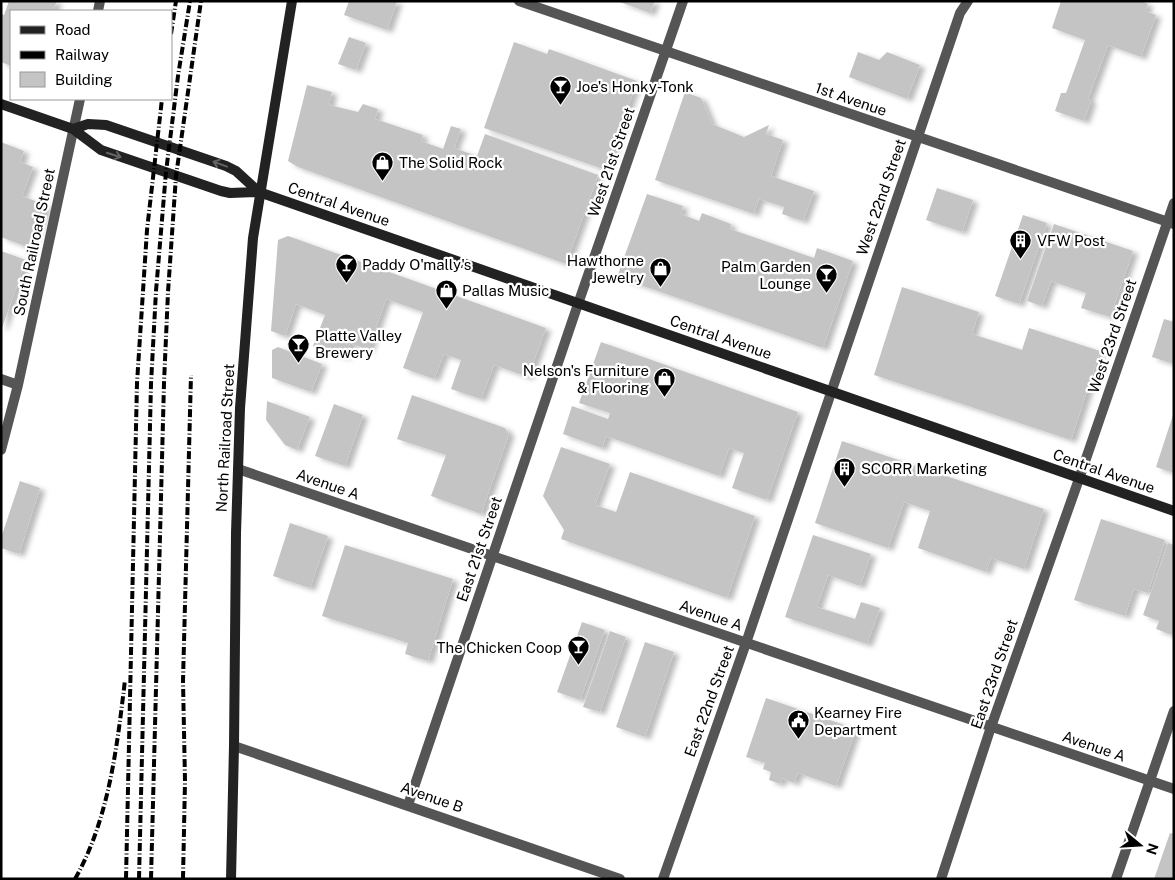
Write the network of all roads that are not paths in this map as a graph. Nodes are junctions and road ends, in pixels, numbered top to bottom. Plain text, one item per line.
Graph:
1 (292, 1) edge
2 (519, 1) edge
3 (683, 1) edge
4 (961, 1) edge
5 (968, 1) edge
6 (960, 13) junction
7 (666, 51) junction
8 (80, 100) edge
9 (1, 104) edge
10 (73, 129) junction
11 (917, 137) junction
12 (260, 192) junction
13 (1174, 203) edge
14 (1170, 223) edge
15 (578, 304) junction
16 (1, 379) edge
17 (18, 385) junction
18 (832, 391) junction
19 (1, 450) edge
20 (238, 469) junction
21 (1079, 479) junction
22 (1174, 512) edge
23 (492, 556) junction
24 (746, 643) junction
25 (1174, 711) edge
26 (991, 727) junction
27 (234, 746) junction
28 (1150, 781) junction
29 (1174, 789) edge
30 (408, 804) junction
31 (231, 879) edge
32 (620, 879) edge
33 (663, 879) edge
34 (941, 879) edge
35 (1116, 879) edge

1 - 12 street, North Railroad Street
2 - 7 street, 1st Avenue
3 - 7 street, West 21st Street
4 - 6 street, West 22nd Street
5 - 6 street, West 22nd Street
6 - 11 street, West 22nd Street
7 - 11 street, 1st Avenue
7 - 15 street, West 21st Street
8 - 10 street, South Railroad Street
9 - 10 street, Central Avenue
10 -> 12 street, Central Avenue
12 -> 10 street, Central Avenue
10 - 17 street, South Railroad Street
11 - 14 street, 1st Avenue
11 - 18 street, West 22nd Street
12 - 15 street, Central Avenue
12 - 20 street, North Railroad Street
13 - 14 street, West 23rd Street
14 - 21 street, West 23rd Street
15 - 18 street, Central Avenue
15 - 23 street, East 21st Street
16 - 17 street
17 - 19 street, South Railroad Street
18 - 21 street, Central Avenue
18 - 24 street, East 22nd Street
20 - 23 street, Avenue A
20 - 27 street, North Railroad Street
21 - 22 street, Central Avenue
21 - 26 street, East 23rd Street
23 - 24 street, Avenue A
23 - 30 street, East 21st Street
24 - 26 street, Avenue A
24 - 33 street, East 22nd Street
25 - 28 street
26 - 28 street, Avenue A
26 - 34 street, East 23rd Street
27 - 30 street, Avenue B
27 - 31 street, North Railroad Street
28 - 29 street, Avenue A
28 - 35 street
30 - 32 street, Avenue B

